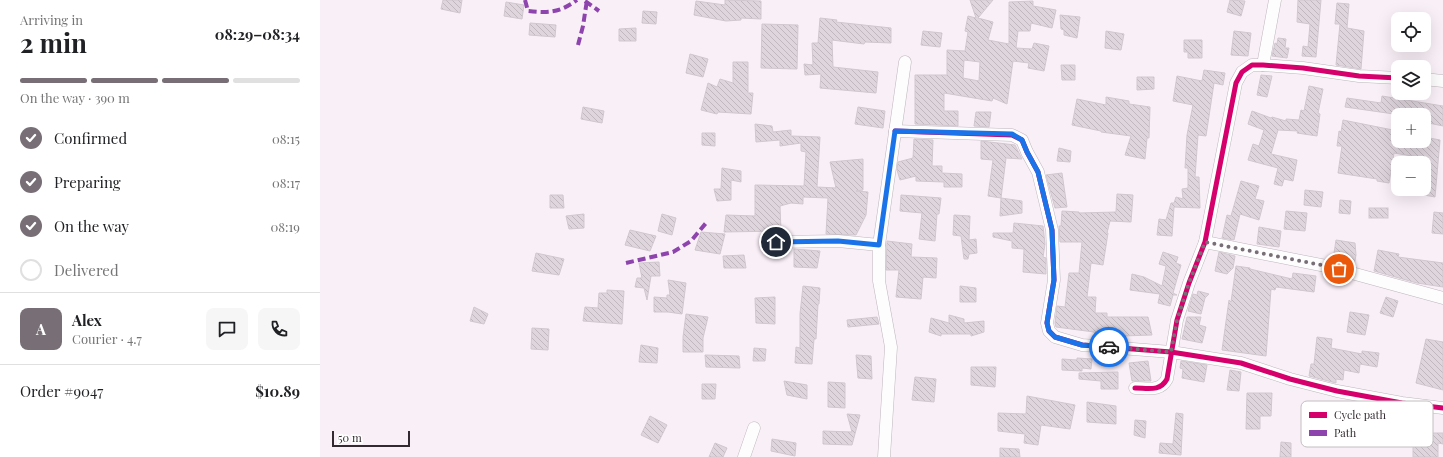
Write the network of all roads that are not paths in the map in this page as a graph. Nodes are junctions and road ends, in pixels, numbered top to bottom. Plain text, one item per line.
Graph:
1 (1275, 0) edge
2 (905, 62) dead end
3 (1263, 65) junction
4 (1391, 78) edge
5 (1431, 80) edge
6 (1443, 80) edge
7 (895, 131) junction
8 (776, 242) dead end
9 (1205, 242) junction
10 (879, 245) junction
11 (1443, 298) edge
12 (1171, 352) junction
13 (1135, 388) dead end
14 (1391, 401) edge
15 (1433, 407) edge
16 (1443, 408) edge
17 (754, 428) dead end
18 (744, 457) edge
19 (884, 457) edge

1 - 3 street
2 - 7 street
3 - 4 street
3 - 9 street
5 - 6 street
7 - 10 street
7 - 12 street
8 - 10 street
9 - 11 street
9 - 12 street
10 - 19 street
12 - 13 street
12 - 14 street
15 - 16 street
17 - 18 street

